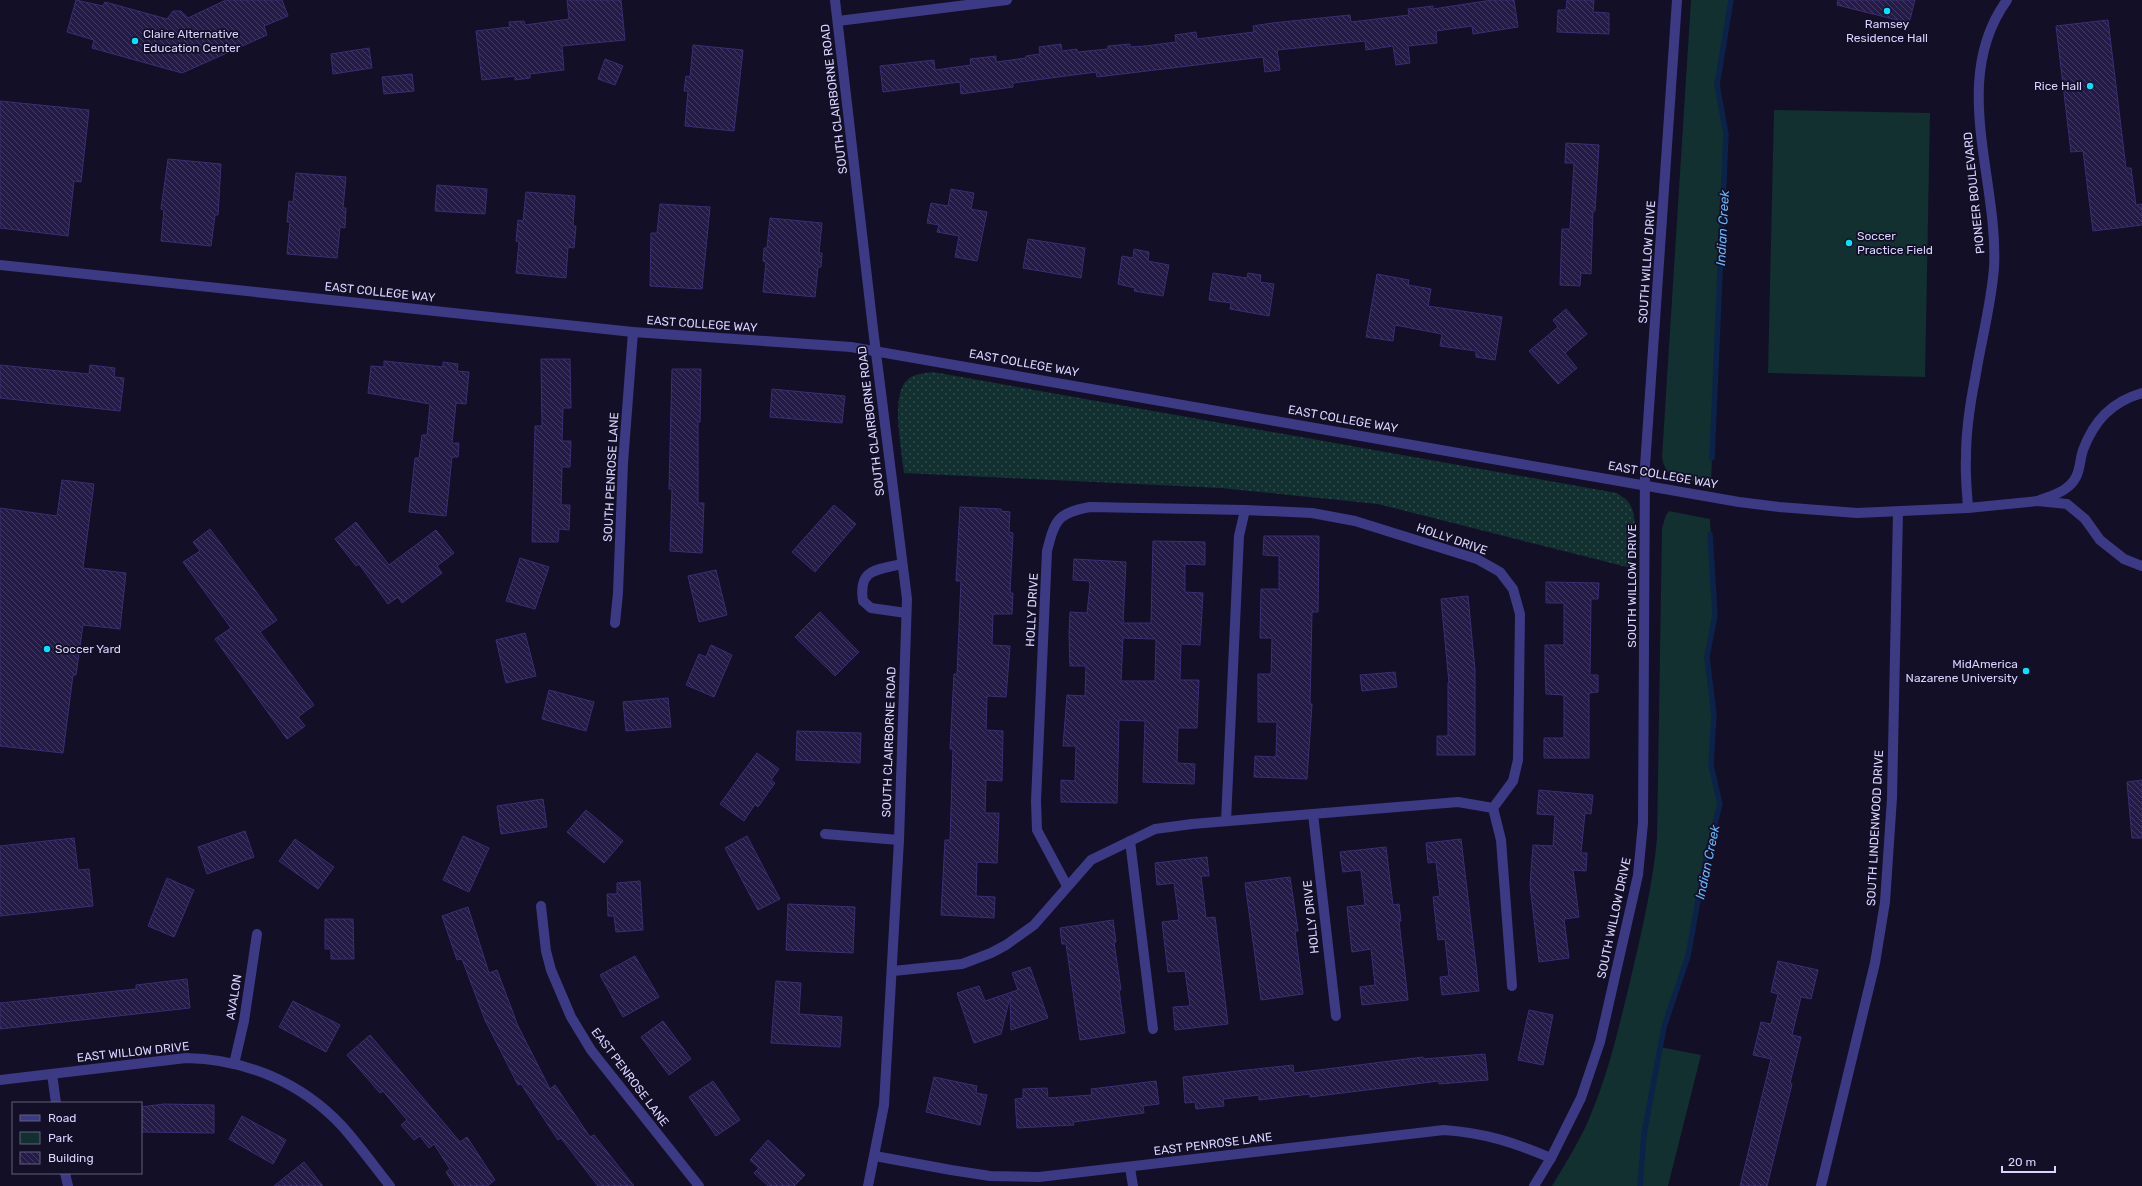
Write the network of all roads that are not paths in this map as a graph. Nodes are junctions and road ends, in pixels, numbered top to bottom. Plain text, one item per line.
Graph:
1 (835, 0) edge
2 (1007, 0) edge
3 (1677, 0) edge
4 (2007, 0) edge
5 (838, 21) junction
6 (0, 265) edge
7 (633, 332) junction
8 (877, 351) junction
9 (2142, 392) edge
10 (1645, 485) junction
11 (2038, 501) junction
12 (1968, 508) junction
13 (1245, 510) junction
14 (1898, 512) junction
15 (902, 564) junction
16 (2142, 566) edge
17 (906, 613) junction
18 (615, 623) dead end
19 (1493, 808) junction
20 (1313, 814) junction
21 (1226, 821) junction
22 (825, 834) dead end
23 (899, 840) junction
24 (1130, 841) junction
25 (1067, 886) junction
26 (541, 906) dead end
27 (257, 934) dead end
28 (893, 971) junction
29 (1512, 986) dead end
30 (1336, 1016) dead end
31 (1153, 1029) dead end
32 (234, 1064) junction
33 (52, 1074) junction
34 (0, 1080) edge
35 (56, 1102) edge
36 (875, 1156) junction
37 (1551, 1158) junction
38 (1130, 1168) junction
39 (65, 1174) edge
40 (68, 1186) edge
41 (390, 1186) edge
42 (699, 1186) edge
43 (868, 1186) edge
44 (1133, 1186) edge
45 (1534, 1186) edge
46 (1821, 1186) edge

1 - 5 street, SOUTH CLAIRBORNE ROAD
2 - 5 street
3 - 10 street, SOUTH WILLOW DRIVE
4 - 12 street, PIONEER BOULEVARD
5 - 8 street, SOUTH CLAIRBORNE ROAD
6 - 7 street, EAST COLLEGE WAY
7 - 8 street, EAST COLLEGE WAY
7 - 18 street, SOUTH PENROSE LANE
8 - 10 street, EAST COLLEGE WAY
8 - 15 street, SOUTH CLAIRBORNE ROAD
9 - 11 street, EAST COLLEGE WAY
10 - 14 street, EAST COLLEGE WAY
10 - 37 street, SOUTH WILLOW DRIVE
11 - 12 street, EAST COLLEGE WAY
11 - 16 street, EAST COLLEGE WAY
12 - 14 street, EAST COLLEGE WAY
13 - 19 street, HOLLY DRIVE
13 - 21 street
13 - 25 street, HOLLY DRIVE
14 - 46 street, SOUTH LINDENWOOD DRIVE
15 - 17 street, SOUTH CLAIRBORNE ROAD
15 - 17 street
17 - 23 street, SOUTH CLAIRBORNE ROAD
19 - 20 street
19 - 29 street
20 - 21 street
20 - 30 street, HOLLY DRIVE
21 - 24 street
22 - 23 street
23 - 28 street, SOUTH CLAIRBORNE ROAD
24 - 25 street
24 - 31 street
25 - 28 street
26 - 42 street, EAST PENROSE LANE
27 - 32 street, AVALON
28 - 36 street, SOUTH CLAIRBORNE ROAD
32 - 33 street, EAST WILLOW DRIVE
32 - 41 street, EAST WILLOW DRIVE
33 - 34 street, EAST WILLOW DRIVE
33 - 35 street
36 - 38 street, EAST PENROSE LANE
36 - 43 street, SOUTH CLAIRBORNE ROAD
37 - 38 street, EAST PENROSE LANE
37 - 45 street
38 - 44 street
39 - 40 street

